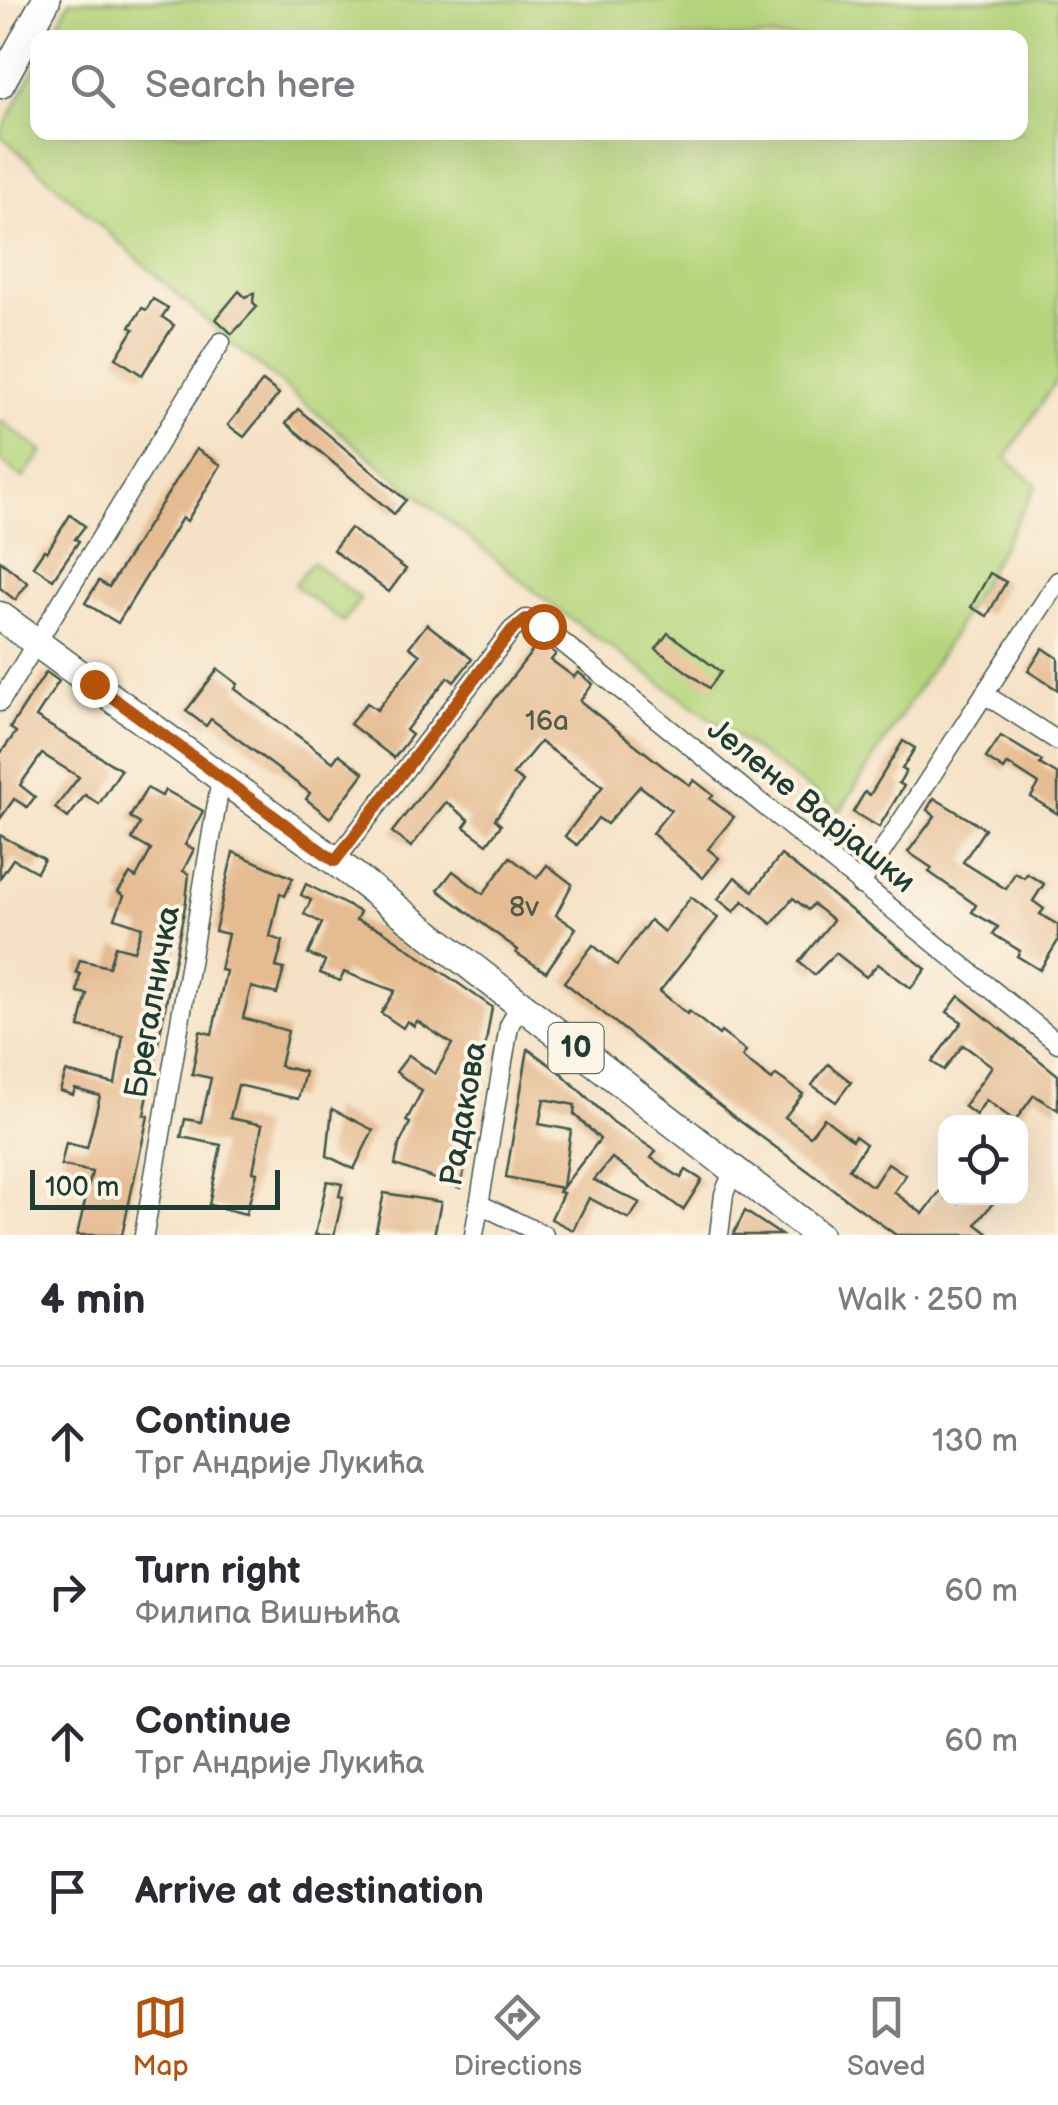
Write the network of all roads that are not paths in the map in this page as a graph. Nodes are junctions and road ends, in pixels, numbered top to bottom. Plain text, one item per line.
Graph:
1 (46, 0) edge
2 (0, 84) edge
3 (221, 342) dead end
4 (1058, 581) edge
5 (0, 616) edge
6 (36, 643) junction
7 (984, 694) junction
8 (0, 702) edge
9 (1058, 742) edge
10 (221, 779) junction
11 (335, 861) junction
12 (860, 885) junction
13 (520, 1004) junction
14 (1058, 1043) edge
15 (733, 1170) junction
16 (479, 1204) junction
17 (144, 1235) edge
18 (474, 1235) edge
19 (544, 1235) edge
20 (719, 1235) edge
21 (818, 1235) edge

1 - 2 main road
3 - 6 street
4 - 7 street
5 - 6 main road, 10
6 - 8 street
6 - 10 main road, 10
7 - 9 street
7 - 12 street
10 - 11 main road, 10
10 - 17 street, Брегалничка
11 - 12 street, Јелене Варјашки
11 - 13 main road, 10
12 - 14 street, Јелене Варјашки
13 - 15 main road, 10
13 - 16 street, Радакова
15 - 20 street
15 - 21 main road, 10
16 - 18 street, Радакова
16 - 19 street

